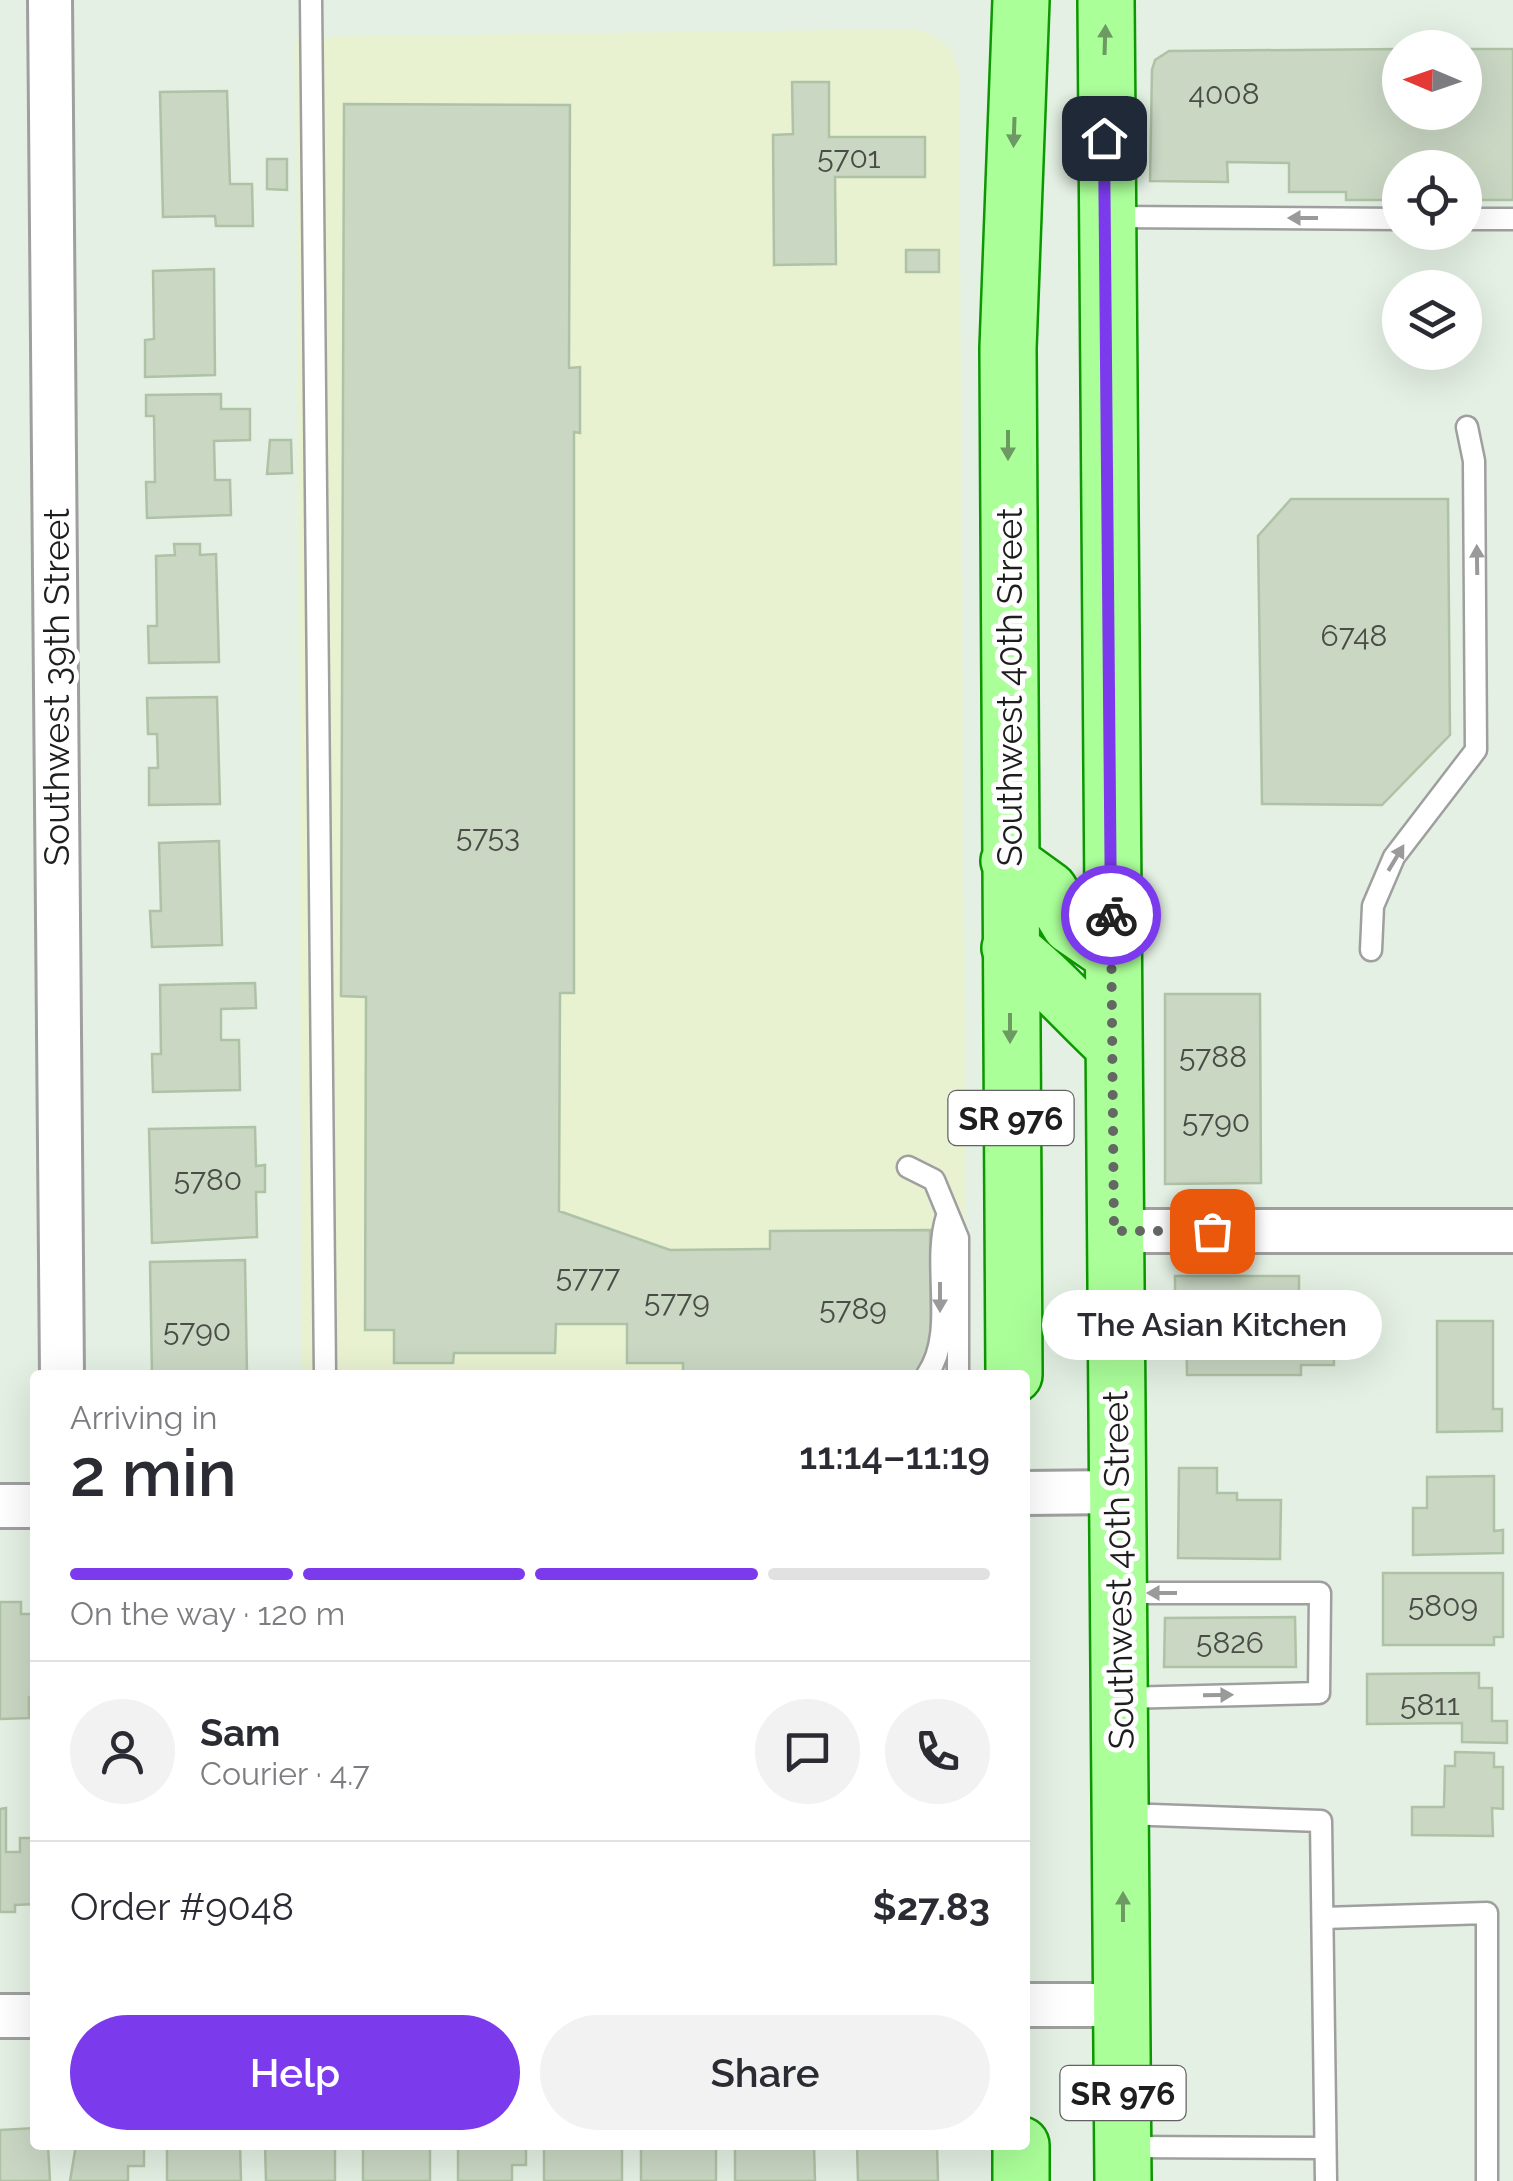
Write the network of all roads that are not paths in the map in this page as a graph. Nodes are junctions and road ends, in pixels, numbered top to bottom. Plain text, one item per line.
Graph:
1 (50, 0) edge
2 (312, 0) edge
3 (1020, 0) edge
4 (1106, 0) edge
5 (1106, 217) junction
6 (1382, 219) edge
7 (1482, 219) edge
8 (1513, 220) edge
9 (1467, 427) dead end
10 (1009, 861) junction
11 (1010, 948) junction
12 (1371, 950) dead end
13 (1112, 954) junction
14 (1113, 1045) junction
15 (908, 1167) dead end
16 (947, 1216) junction
17 (1513, 1230) edge
18 (1114, 1231) junction
19 (62, 1370) edge
20 (325, 1370) edge
21 (930, 1370) edge
22 (958, 1370) edge
23 (1014, 1370) edge
24 (1118, 1492) junction
25 (1030, 1493) edge
26 (0, 1506) edge
27 (30, 1506) edge
28 (1119, 1592) junction
29 (1120, 1698) junction
30 (1122, 1814) junction
31 (1324, 1918) junction
32 (1124, 2004) junction
33 (1030, 2005) edge
34 (0, 2016) edge
35 (30, 2016) edge
36 (1325, 2148) junction
37 (1021, 2150) edge
38 (1123, 2164) edge
39 (1021, 2181) edge
40 (1326, 2181) edge
41 (1487, 2181) edge

1 - 19 street, Southwest 39th Street
2 - 20 lane
3 -> 10 main road, Southwest 40th Street / SR 976
5 -> 4 main road, Southwest 40th Street / SR 976
6 -> 5 lane
5 - 13 main road, Southwest 40th Street / SR 976
7 - 8 lane
12 -> 9 lane
10 - 11 main road, Southwest 40th Street / SR 976
10 - 13 main road
11 - 14 main road
11 -> 23 main road, Southwest 40th Street / SR 976
13 - 14 main road, Southwest 40th Street / SR 976
14 - 18 main road, Southwest 40th Street / SR 976
15 - 16 lane
16 -> 21 lane
16 - 22 lane
17 - 18 street
18 - 24 main road, Southwest 40th Street / SR 976
24 - 25 street
24 - 28 main road, Southwest 40th Street / SR 976
26 - 27 street
28 - 29 main road, Southwest 40th Street / SR 976
29 -> 28 lane
29 - 30 main road, Southwest 40th Street / SR 976
30 - 31 lane
32 -> 30 main road, Southwest 40th Street / SR 976
31 - 36 lane
31 - 41 lane
32 - 33 street
32 - 38 main road, Southwest 40th Street / SR 976
34 - 35 street
36 - 38 lane
36 - 40 lane
37 - 39 main road, SR 976

